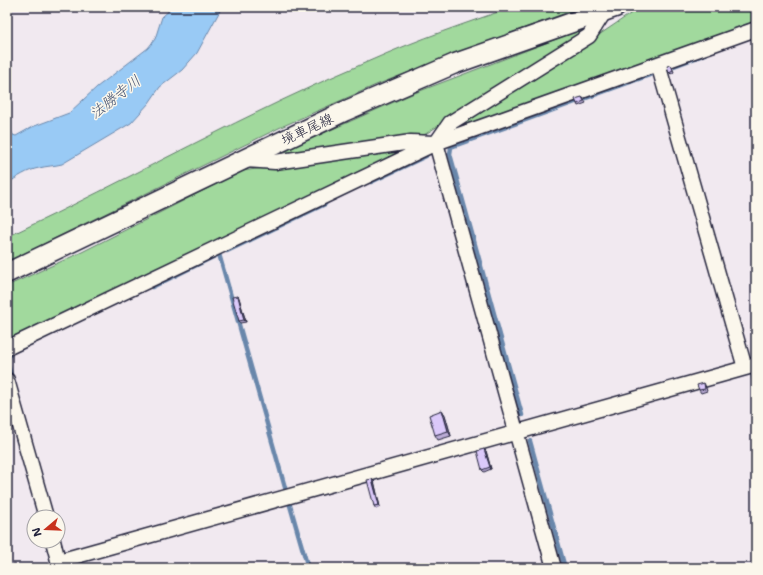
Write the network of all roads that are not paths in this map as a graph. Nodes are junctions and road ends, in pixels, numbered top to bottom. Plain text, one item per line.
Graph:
1 (611, 9) edge
2 (756, 29) edge
3 (658, 64) junction
4 (436, 143) junction
5 (242, 160) junction
6 (7, 273) edge
7 (7, 348) edge
8 (750, 366) edge
9 (7, 380) edge
10 (516, 432) junction
11 (44, 509) edge
12 (55, 549) edge
13 (60, 565) edge
14 (554, 568) edge

1 - 4 street
1 - 5 main road, 境車尾線
2 - 3 street
3 - 4 street
3 - 8 street
4 - 5 street
4 - 7 street
4 - 10 street
5 - 6 main road, 境車尾線
8 - 10 street
9 - 11 street
10 - 13 street
10 - 14 street
12 - 13 street

